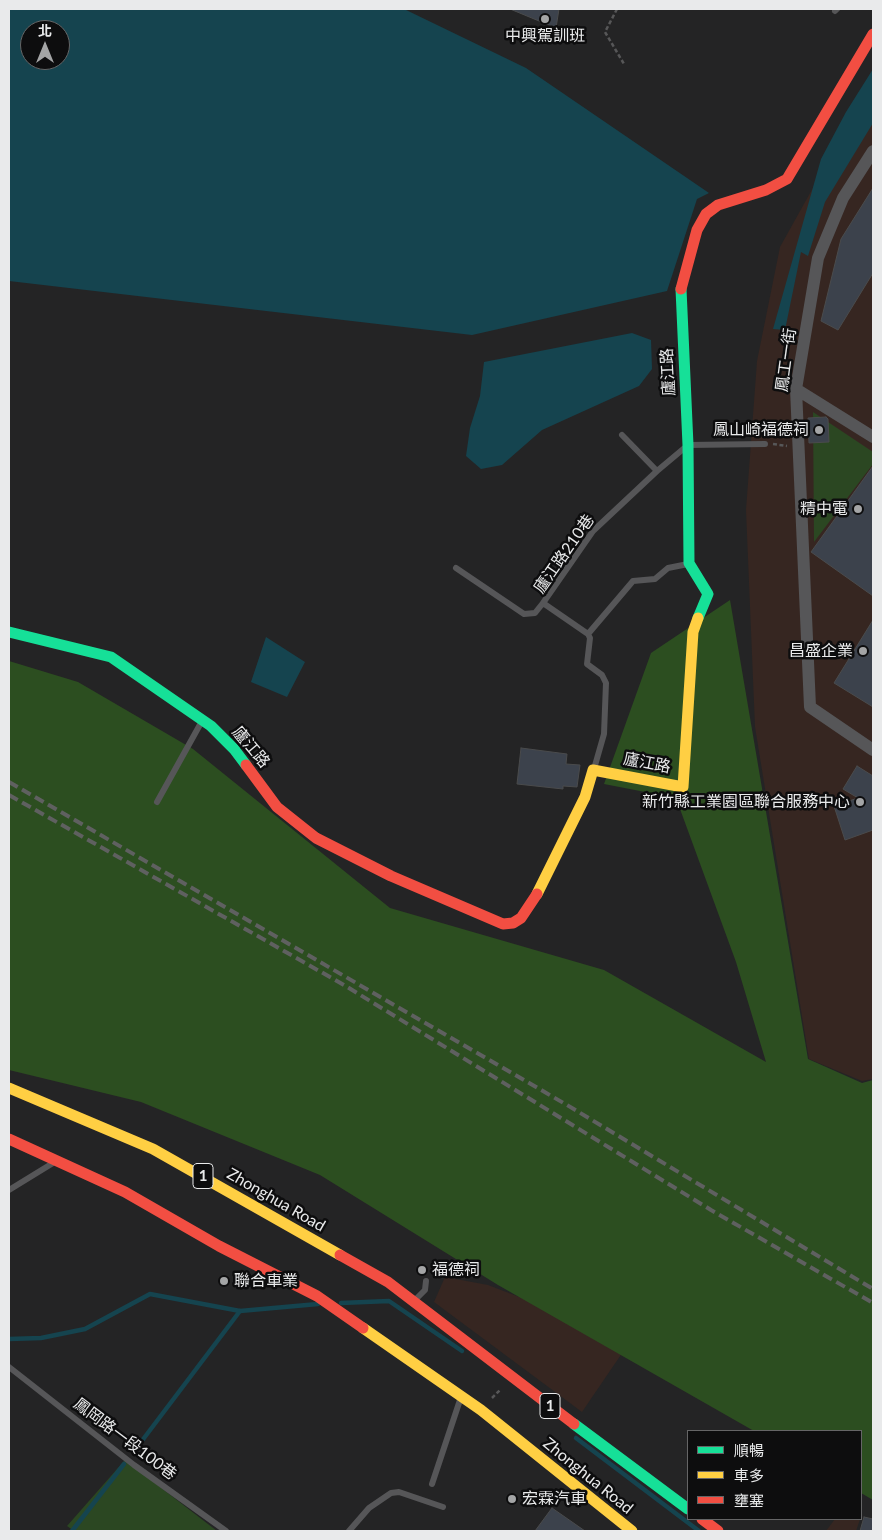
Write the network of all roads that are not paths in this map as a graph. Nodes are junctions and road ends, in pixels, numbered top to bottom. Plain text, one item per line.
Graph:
1 (873, 34) edge
2 (873, 151) edge
3 (796, 388) junction
4 (622, 435) dead end
5 (873, 438) edge
6 (765, 444) road end
7 (688, 445) junction
8 (657, 471) junction
9 (689, 563) junction
10 (456, 568) dead end
11 (543, 603) junction
12 (9, 632) edge
13 (588, 634) junction
14 (202, 720) junction
15 (873, 750) edge
16 (593, 770) junction
17 (157, 802) dead end
18 (9, 1088) edge
19 (9, 1139) edge
20 (56, 1161) junction
21 (9, 1190) edge
22 (426, 1281) dead end
23 (413, 1301) junction
24 (9, 1367) edge
25 (461, 1396) junction
26 (432, 1484) dead end
27 (443, 1507) dead end
28 (687, 1508) edge
29 (703, 1520) edge
30 (226, 1531) edge
31 (349, 1531) edge
32 (632, 1531) edge
33 (718, 1531) edge

1 - 7 street, 廬江路
2 - 3 street, 鳳工一街
3 - 5 street
3 - 15 street, 鳳工一街
4 - 8 lane
6 - 7 lane
7 - 8 lane, 廬江路210巷
7 - 9 street, 廬江路
8 - 11 lane, 廬江路210巷
9 - 13 lane
9 - 16 street, 廬江路
10 - 11 lane
11 - 13 lane, 廬江路210巷
12 - 14 street, 廬江路
13 - 16 lane
14 - 16 street, 廬江路
14 - 17 lane
18 - 23 street, Zhonghua Road / 1
19 - 20 street
20 - 21 lane
20 - 25 street, Zhonghua Road
22 - 23 lane
23 - 28 street, Zhonghua Road / 1
24 - 30 lane, 鳳岡路一段100巷
25 - 26 lane
25 - 32 street, Zhonghua Road
27 - 31 lane
29 - 33 street

